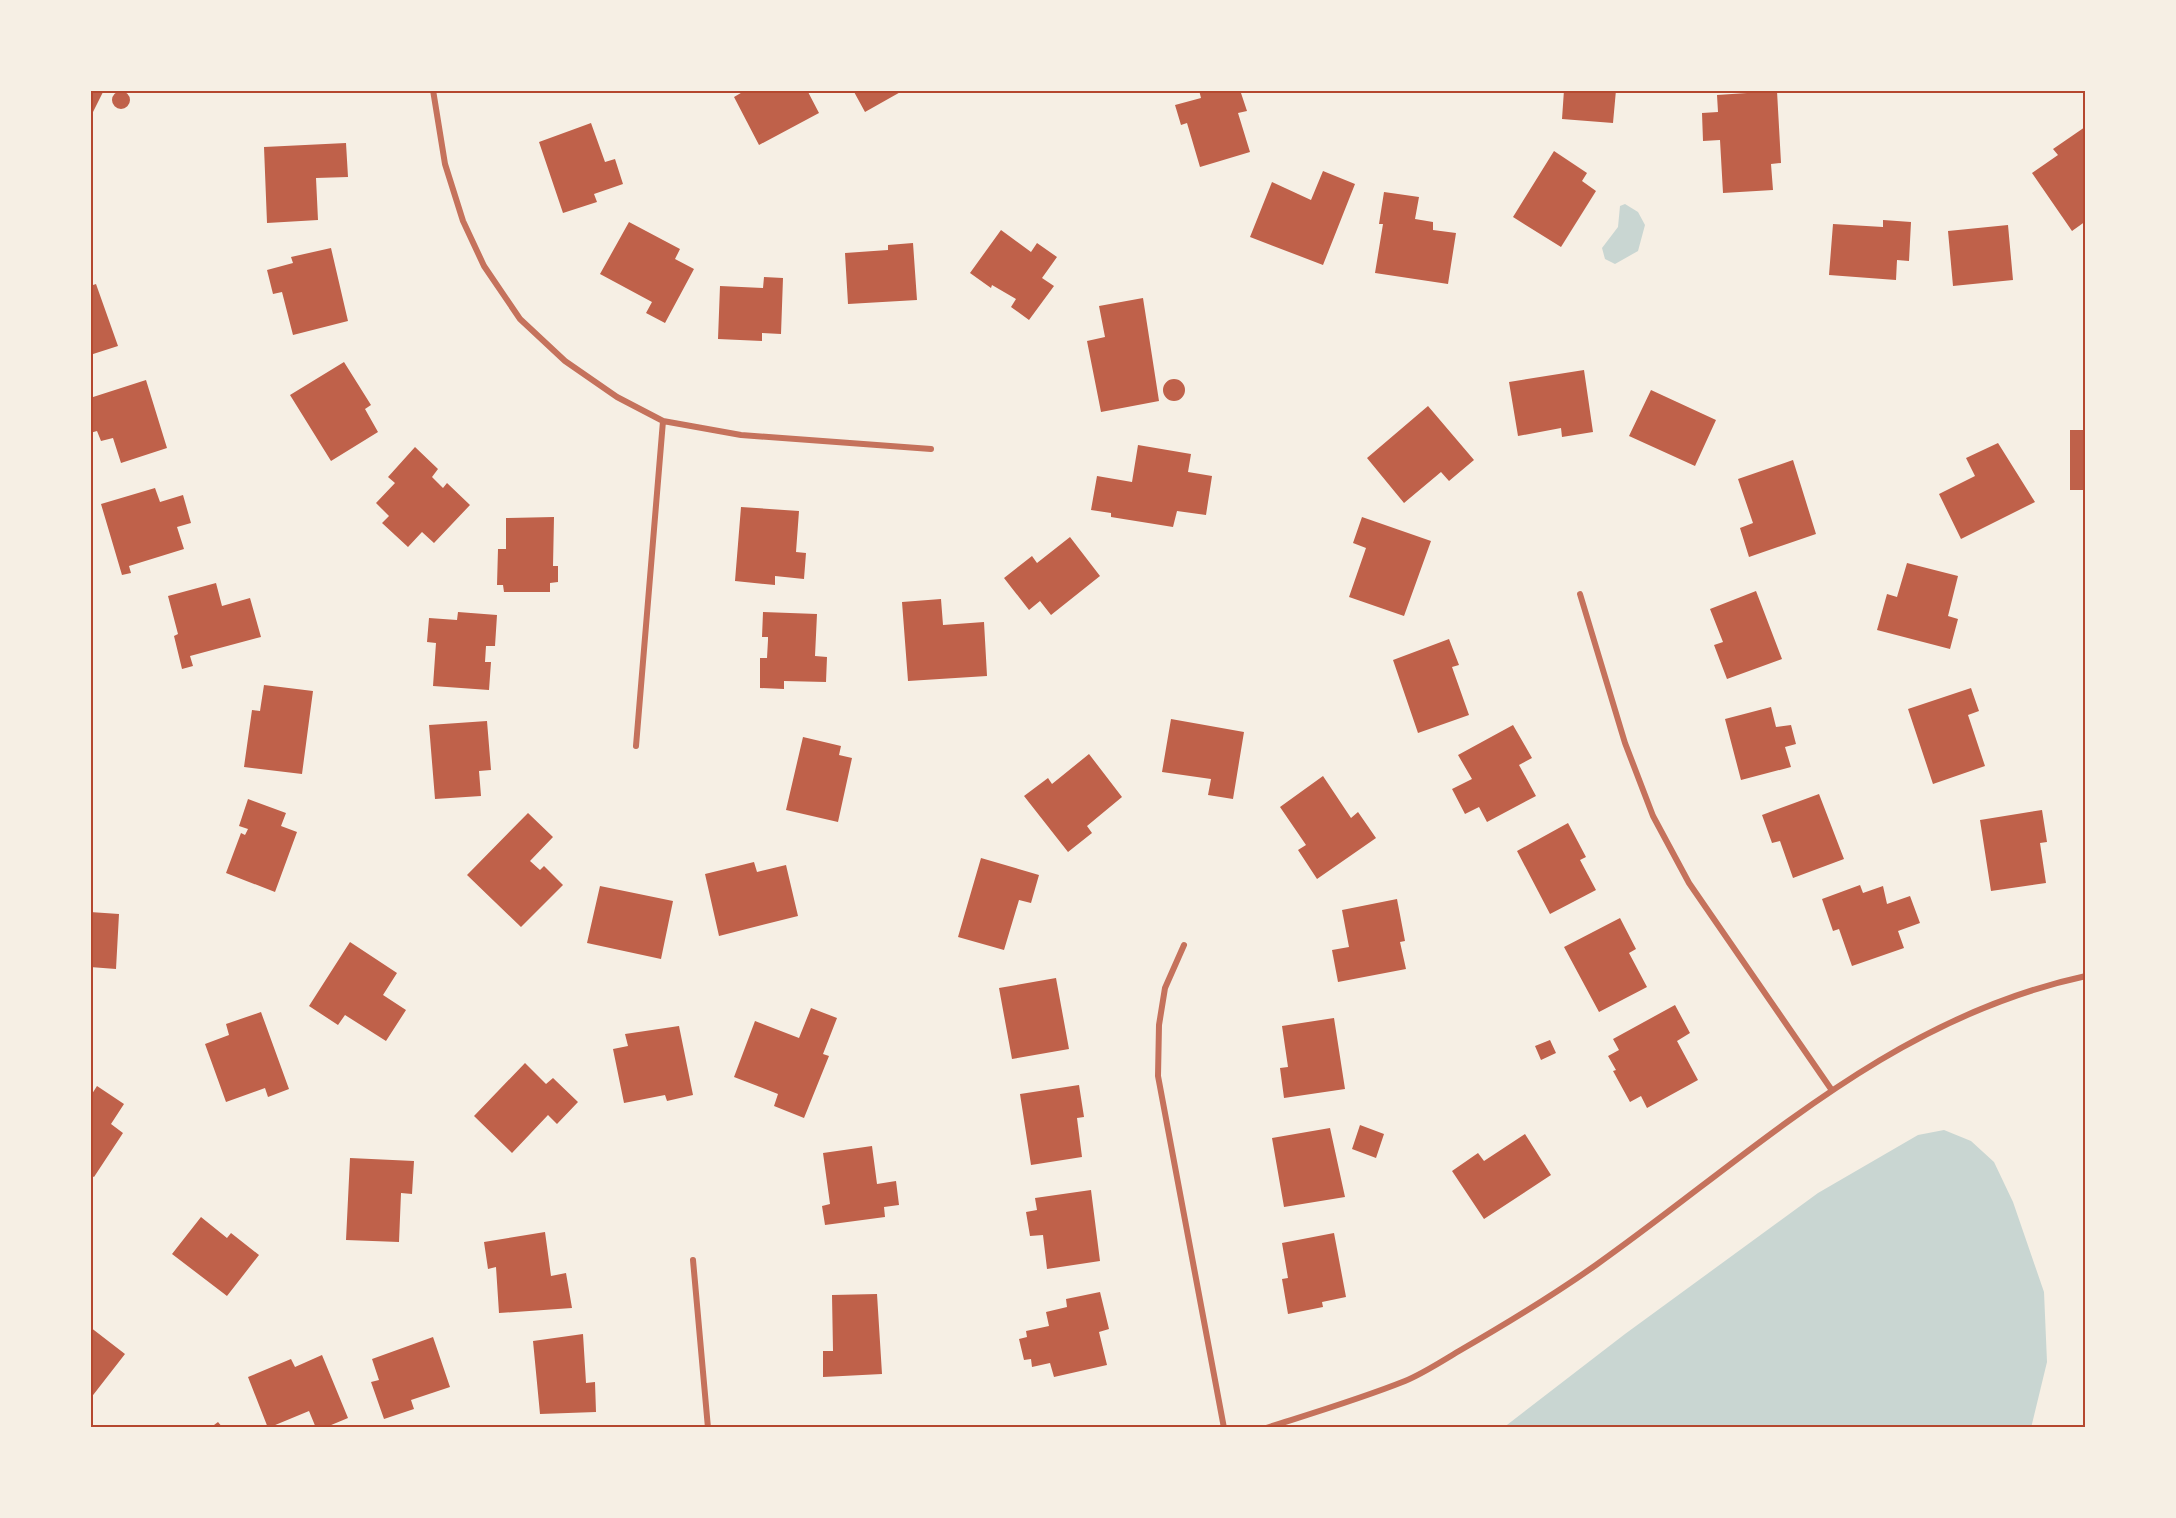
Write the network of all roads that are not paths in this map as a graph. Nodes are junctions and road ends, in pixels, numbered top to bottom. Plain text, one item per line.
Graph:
1 (433, 90) edge
2 (663, 421) junction
3 (932, 449) dead end
4 (1580, 594) dead end
5 (636, 746) dead end
6 (1184, 945) dead end
7 (2086, 976) edge
8 (1831, 1089) junction
9 (693, 1260) dead end
10 (708, 1428) edge
11 (1224, 1428) edge
12 (1266, 1428) edge

1 - 2 street
2 - 3 street
2 - 5 street
4 - 8 street
6 - 11 street
7 - 8 street
8 - 12 street
9 - 10 street

